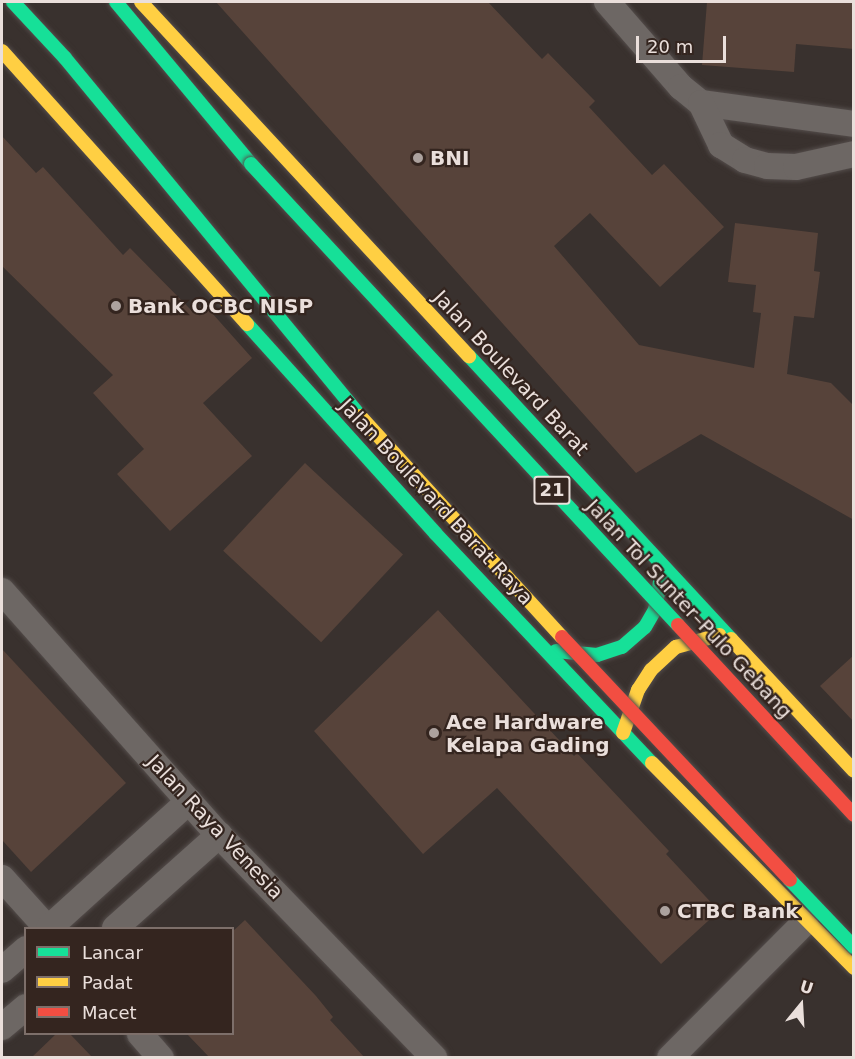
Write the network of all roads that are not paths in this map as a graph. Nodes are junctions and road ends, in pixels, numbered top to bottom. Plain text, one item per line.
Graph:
1 (13, 2) edge
2 (116, 2) edge
3 (141, 2) edge
4 (607, 2) edge
5 (2, 51) edge
6 (701, 103) junction
7 (854, 124) edge
8 (854, 154) edge
9 (663, 566) junction
10 (2, 591) edge
11 (726, 634) junction
12 (546, 650) junction
13 (622, 733) junction
14 (854, 771) edge
15 (189, 801) junction
16 (854, 815) edge
17 (219, 835) junction
18 (2, 878) edge
19 (805, 922) junction
20 (47, 927) edge
21 (49, 927) edge
22 (116, 927) edge
23 (854, 948) edge
24 (24, 951) edge
25 (854, 968) edge
26 (2, 970) edge
27 (24, 1009) edge
28 (2, 1028) edge
29 (141, 1035) edge
30 (161, 1058) edge
31 (434, 1058) edge
32 (670, 1058) edge

1 - 23 main road, bridge
2 - 16 main road, Jalan Tol Sunter–Pulo Gebang / 21, bridge
3 - 9 main road, Jalan Boulevard Barat
4 - 6 street
5 - 12 main road, Jalan Boulevard Barat Raya
6 - 7 street
6 - 8 street
9 - 11 main road, Jalan Boulevard Barat
9 - 12 main road
10 - 15 street, Jalan Raya Venesia
11 - 13 main road
11 - 14 main road, Jalan Boulevard Barat
12 - 13 main road, Jalan Boulevard Barat Raya
13 - 19 main road, Jalan Boulevard Barat Raya
15 - 17 street, Jalan Raya Venesia
15 - 21 street
17 - 22 street
17 - 31 street, Jalan Raya Venesia
18 - 20 street
19 - 25 main road, Jalan Boulevard Barat Raya
19 - 32 street
24 - 26 street
27 - 28 street
29 - 30 street

